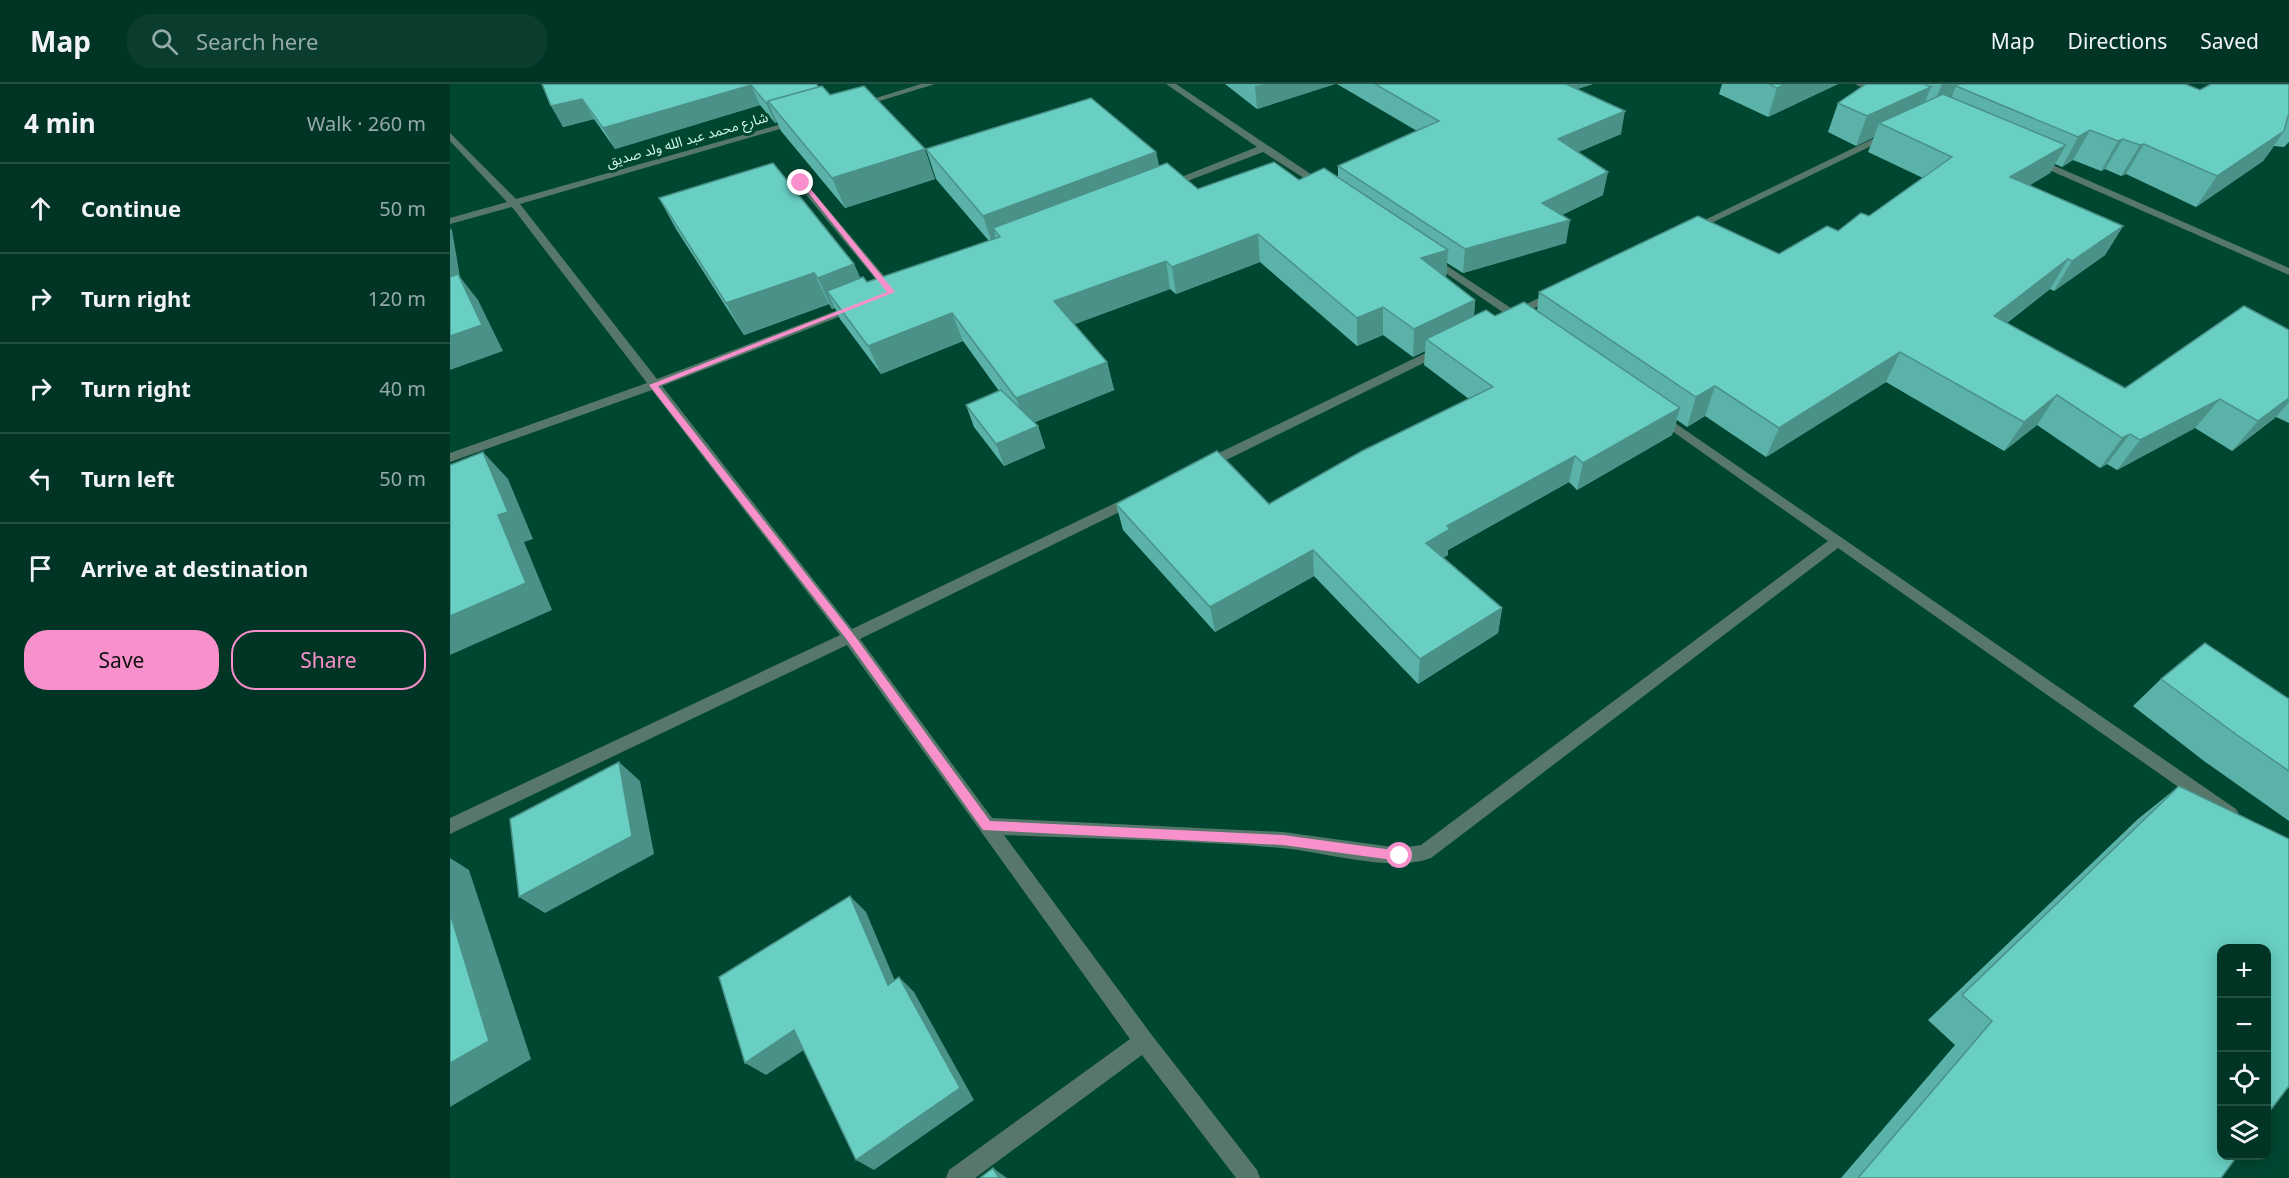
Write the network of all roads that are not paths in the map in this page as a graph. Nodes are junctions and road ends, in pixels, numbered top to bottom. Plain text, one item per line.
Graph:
1 (931, 84) edge
2 (1170, 84) edge
3 (1859, 84) edge
4 (1889, 97) edge
5 (852, 106) edge
6 (807, 119) edge
7 (1908, 125) edge
8 (450, 136) edge
9 (1264, 148) junction
10 (2026, 157) edge
11 (801, 183) dead end
12 (1154, 191) edge
13 (1335, 193) edge
14 (514, 203) junction
15 (450, 221) edge
16 (1684, 233) edge
17 (1424, 254) edge
18 (2289, 272) edge
19 (1566, 289) edge
20 (1508, 317) junction
21 (1532, 328) edge
22 (1460, 341) edge
23 (653, 385) junction
24 (1647, 408) edge
25 (450, 458) edge
26 (1192, 471) edge
27 (1150, 492) edge
28 (1838, 541) junction
29 (850, 637) junction
30 (2240, 821) edge
31 (450, 826) edge
32 (987, 826) junction
33 (1144, 1041) junction
34 (957, 1178) edge
35 (1249, 1178) edge

1 - 5 street
2 - 9 street
3 - 4 street
6 - 14 street, شارع محمد عبد الله ولد صديق
7 - 16 street
8 - 14 street
9 - 12 street
9 - 13 street
10 - 18 street
11 - 23 street
14 - 15 street, شارع محمد عبد الله ولد صديق
14 - 23 street
17 - 20 street
19 - 20 street
20 - 21 street
22 - 26 street
23 - 25 street
23 - 29 street
24 - 28 street
27 - 29 street
28 - 30 street
28 - 32 street
29 - 31 street
29 - 32 street
32 - 33 street
33 - 34 street
33 - 35 street

